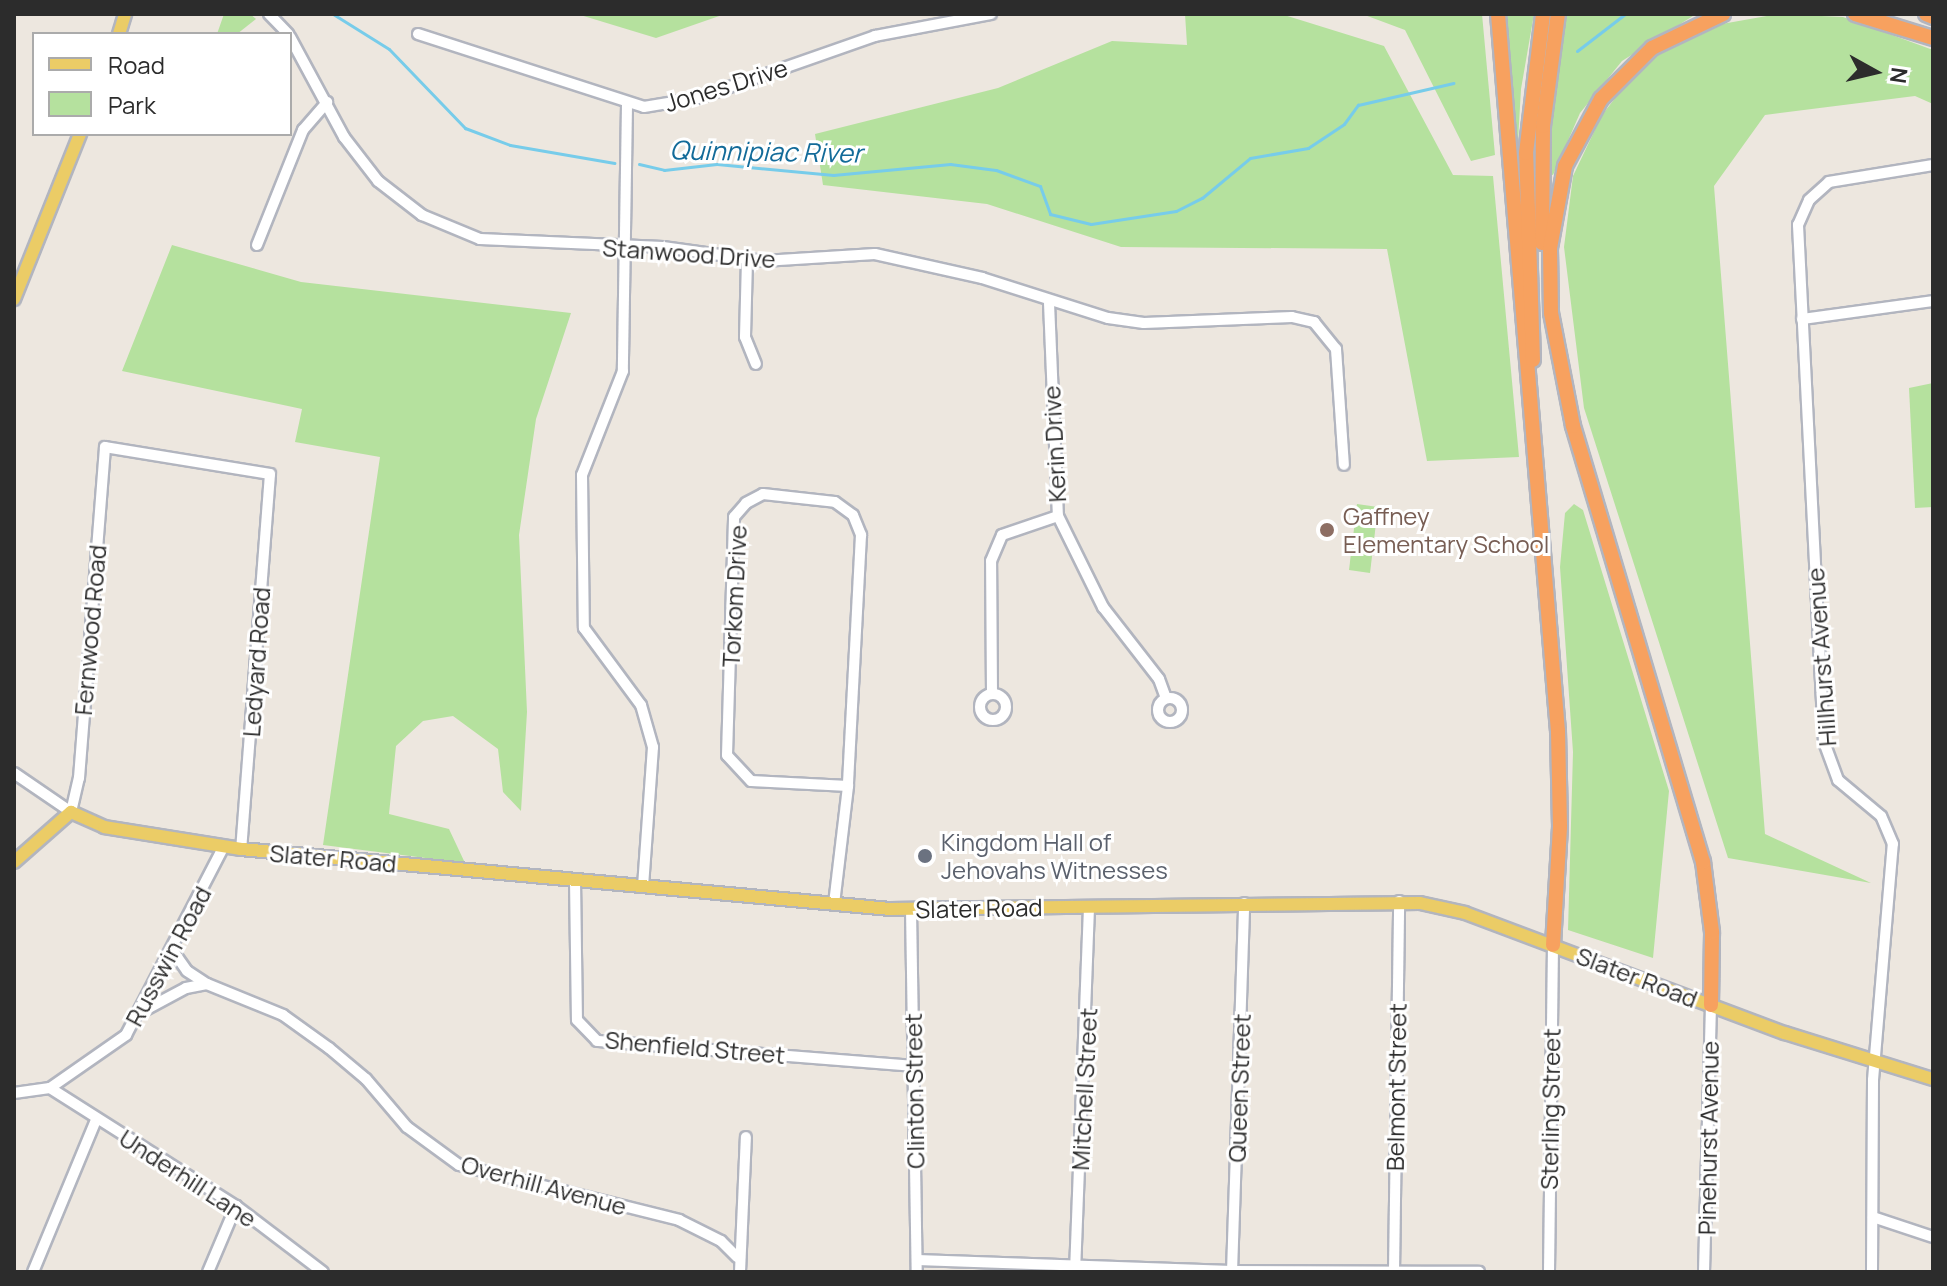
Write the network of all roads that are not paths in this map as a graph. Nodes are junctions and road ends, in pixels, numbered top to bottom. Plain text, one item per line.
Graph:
1 (269, 14) edge
2 (991, 14) edge
3 (1498, 14) edge
4 (1543, 14) edge
5 (1558, 14) edge
6 (1723, 14) edge
7 (1855, 14) edge
8 (1926, 14) edge
9 (1933, 17) edge
10 (286, 32) edge
11 (418, 34) dead end
12 (1933, 38) edge
13 (292, 40) edge
14 (327, 102) junction
15 (627, 105) junction
16 (79, 136) edge
17 (1933, 165) edge
18 (257, 245) dead end
19 (626, 246) junction
20 (747, 260) junction
21 (1550, 295) junction
22 (14, 299) edge
23 (1933, 301) edge
24 (1049, 303) junction
25 (1802, 319) junction
26 (756, 364) dead end
27 (1531, 368) junction
28 (1344, 465) dead end
29 (270, 474) joint
30 (1058, 516) junction
31 (992, 694) dead end
32 (1166, 698) dead end
33 (14, 773) edge
34 (848, 786) junction
35 (71, 812) junction
36 (224, 846) junction
37 (241, 849) junction
38 (14, 862) edge
39 (575, 880) junction
40 (643, 887) junction
41 (1399, 901) junction
42 (1244, 903) junction
43 (834, 904) junction
44 (1089, 906) junction
45 (911, 909) junction
46 (1553, 945) junction
47 (173, 951) junction
48 (207, 984) junction
49 (1711, 1005) junction
50 (142, 1011) junction
51 (1875, 1061) junction
52 (913, 1066) junction
53 (1933, 1079) edge
54 (50, 1088) junction
55 (14, 1093) edge
56 (96, 1120) junction
57 (746, 1137) dead end
58 (236, 1206) junction
59 (1873, 1217) junction
60 (1933, 1237) edge
61 (737, 1257) junction
62 (917, 1260) junction
63 (1075, 1270) edge
64 (33, 1272) edge
65 (208, 1272) edge
66 (323, 1272) edge
67 (740, 1272) edge
68 (917, 1272) edge
69 (1232, 1272) edge
70 (1394, 1272) edge
71 (1479, 1272) edge
72 (1549, 1272) edge
73 (1704, 1272) edge
74 (1872, 1272) edge

1 - 10 street, Stanwood Drive
2 - 15 street, Jones Drive
3 - 27 highway
4 - 27 highway
5 - 21 highway
6 - 21 highway
7 - 12 highway
8 - 9 highway
11 - 15 street, Jones Drive
13 - 14 street, Stanwood Drive
14 - 18 street
14 - 19 street, Stanwood Drive
15 - 19 street
16 - 22 main road
17 - 25 street, Hillhurst Avenue
19 - 20 street, Stanwood Drive
19 - 40 street
20 - 24 street, Stanwood Drive
20 - 26 street
21 - 49 highway
23 - 25 street
24 - 28 street, Stanwood Drive
24 - 30 street, Kerin Drive
25 - 51 street, Hillhurst Avenue
27 - 46 highway
29 - 35 street, Fernwood Road
29 - 37 street, Ledyard Road
30 - 31 street
30 - 32 street, Kerin Drive
33 - 35 street, Slater Road
34 - 34 street, Torkom Drive
34 - 43 street, Torkom Drive
35 - 36 main road, Slater Road
35 - 38 main road
36 - 37 main road, Slater Road
36 - 47 street, Russwin Road
37 - 39 main road, Slater Road
39 - 40 main road, Slater Road
39 - 52 street, Shenfield Street
40 - 43 main road, Slater Road
41 - 42 main road, Slater Road
41 - 46 main road, Slater Road
41 - 70 street, Belmont Street
42 - 44 main road, Slater Road
42 - 69 street, Queen Street
43 - 45 main road, Slater Road
44 - 45 main road, Slater Road
44 - 63 street, Mitchell Street
45 - 52 street, Clinton Street
46 - 49 main road, Slater Road
46 - 72 street, Sterling Street
47 - 48 street, Overhill Avenue
47 - 50 street, Russwin Road
48 - 50 street
48 - 61 street, Overhill Avenue
49 - 51 main road, Slater Road
49 - 73 street, Pinehurst Avenue
50 - 54 street, Russwin Road
51 - 53 main road, Slater Road
51 - 59 street, Hillhurst Avenue
52 - 62 street, Clinton Street
54 - 55 street, Russwin Road
54 - 56 street, Underhill Lane
56 - 58 street, Underhill Lane
56 - 64 street
57 - 61 street
58 - 65 street
58 - 66 street, Underhill Lane
59 - 60 street
59 - 74 street, Hillhurst Avenue
61 - 67 street
62 - 63 street
62 - 68 street, Clinton Street
63 - 69 street
69 - 70 street
70 - 71 street

